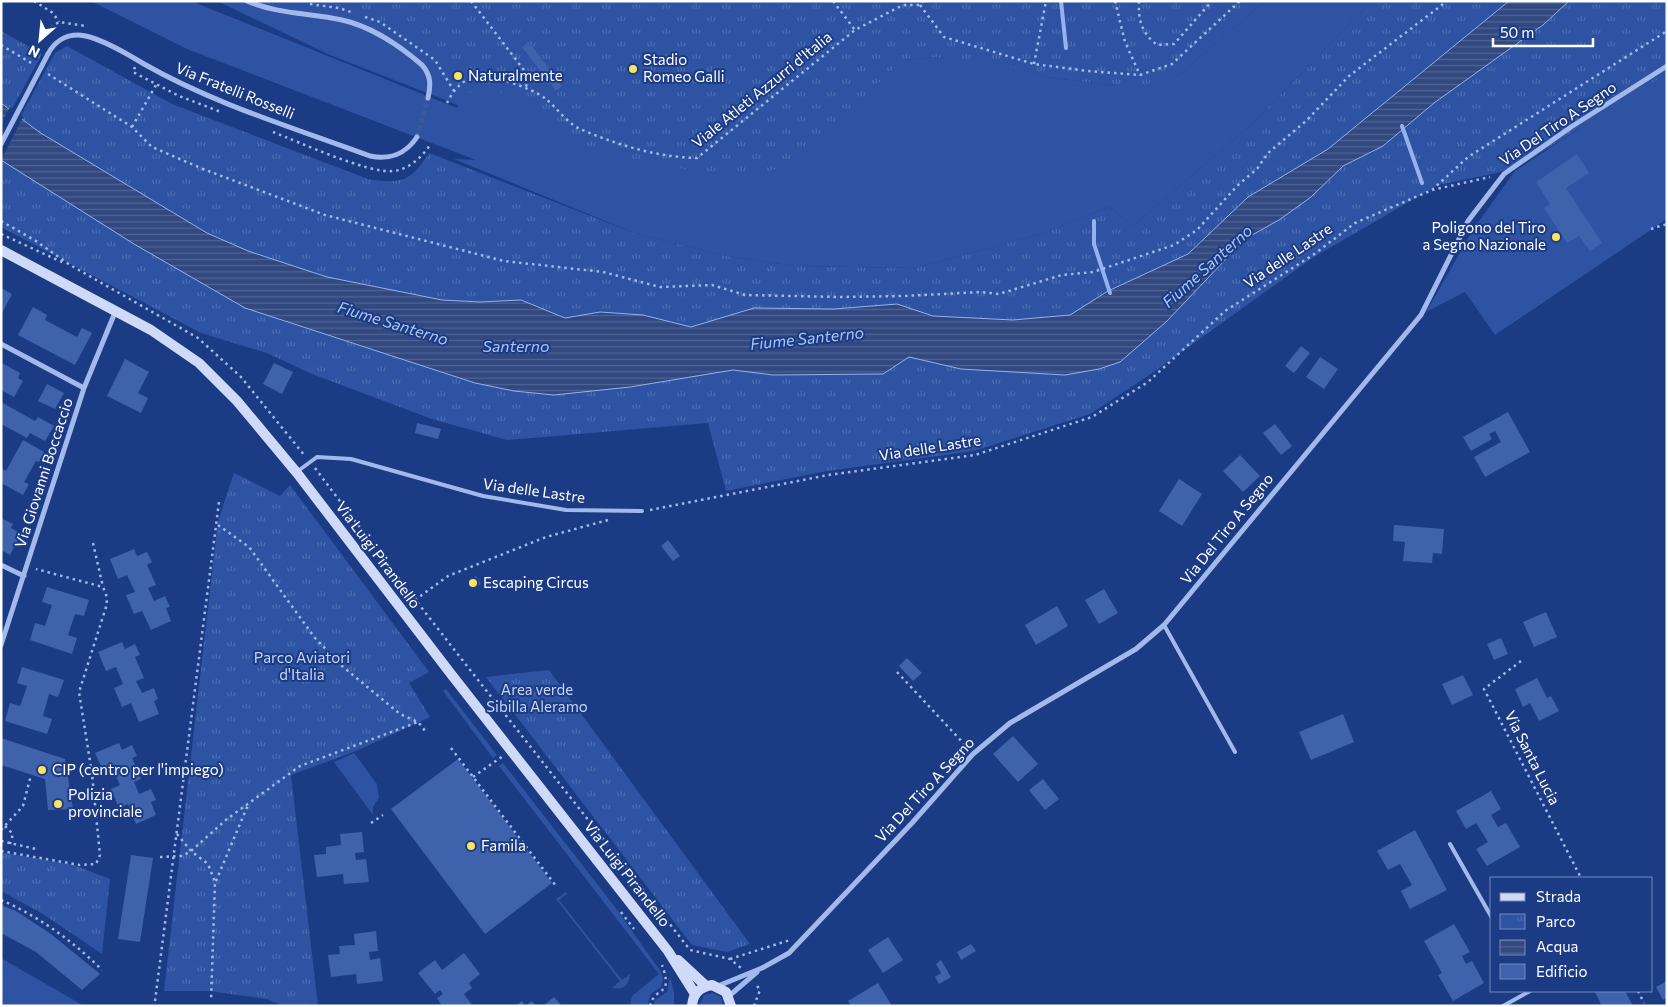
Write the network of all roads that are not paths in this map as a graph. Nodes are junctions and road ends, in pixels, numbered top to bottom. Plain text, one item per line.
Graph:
1 (247, 1) edge
2 (1667, 66) edge
3 (428, 98) tunnel mouth
4 (417, 137) tunnel mouth
5 (1, 144) edge
6 (1, 250) edge
7 (116, 310) junction
8 (1, 344) edge
9 (84, 388) junction
10 (296, 473) junction
11 (642, 511) road end
12 (1, 564) edge
13 (24, 576) junction
14 (1164, 625) junction
15 (1, 645) edge
16 (1235, 752) dead end
17 (1450, 844) dead end
18 (1490, 914) edge
19 (668, 951) junction
20 (749, 976) junction
21 (706, 986) junction
22 (718, 986) junction
23 (1528, 992) edge
24 (695, 994) junction
25 (730, 1001) edge
26 (692, 1006) edge
27 (1503, 1006) edge

1 - 3 street
2 - 14 street, Via Del Tiro A Segno
4 - 5 street, Via Fratelli Rosselli, bridge
6 - 7 street, Via Luigi Pirandello
7 - 9 street, Via Giovanni Boccaccio
7 - 10 street, Via Luigi Pirandello
8 - 9 street
9 - 13 street, Via Giovanni Boccaccio
10 - 11 lane, Via delle Lastre
10 - 19 street, Via Luigi Pirandello
12 - 13 street
13 - 15 street, Via Giovanni Boccaccio
14 - 16 lane
14 - 20 street, Via Del Tiro A Segno
17 - 18 lane
19 - 21 street, Via Luigi Pirandello
19 - 24 street, Via Luigi Pirandello
20 - 22 street, Via Del Tiro A Segno
20 - 25 street, Via Del Tiro A Segno
21 - 22 street
21 - 24 street
22 - 25 street
23 - 27 lane
24 - 26 street

